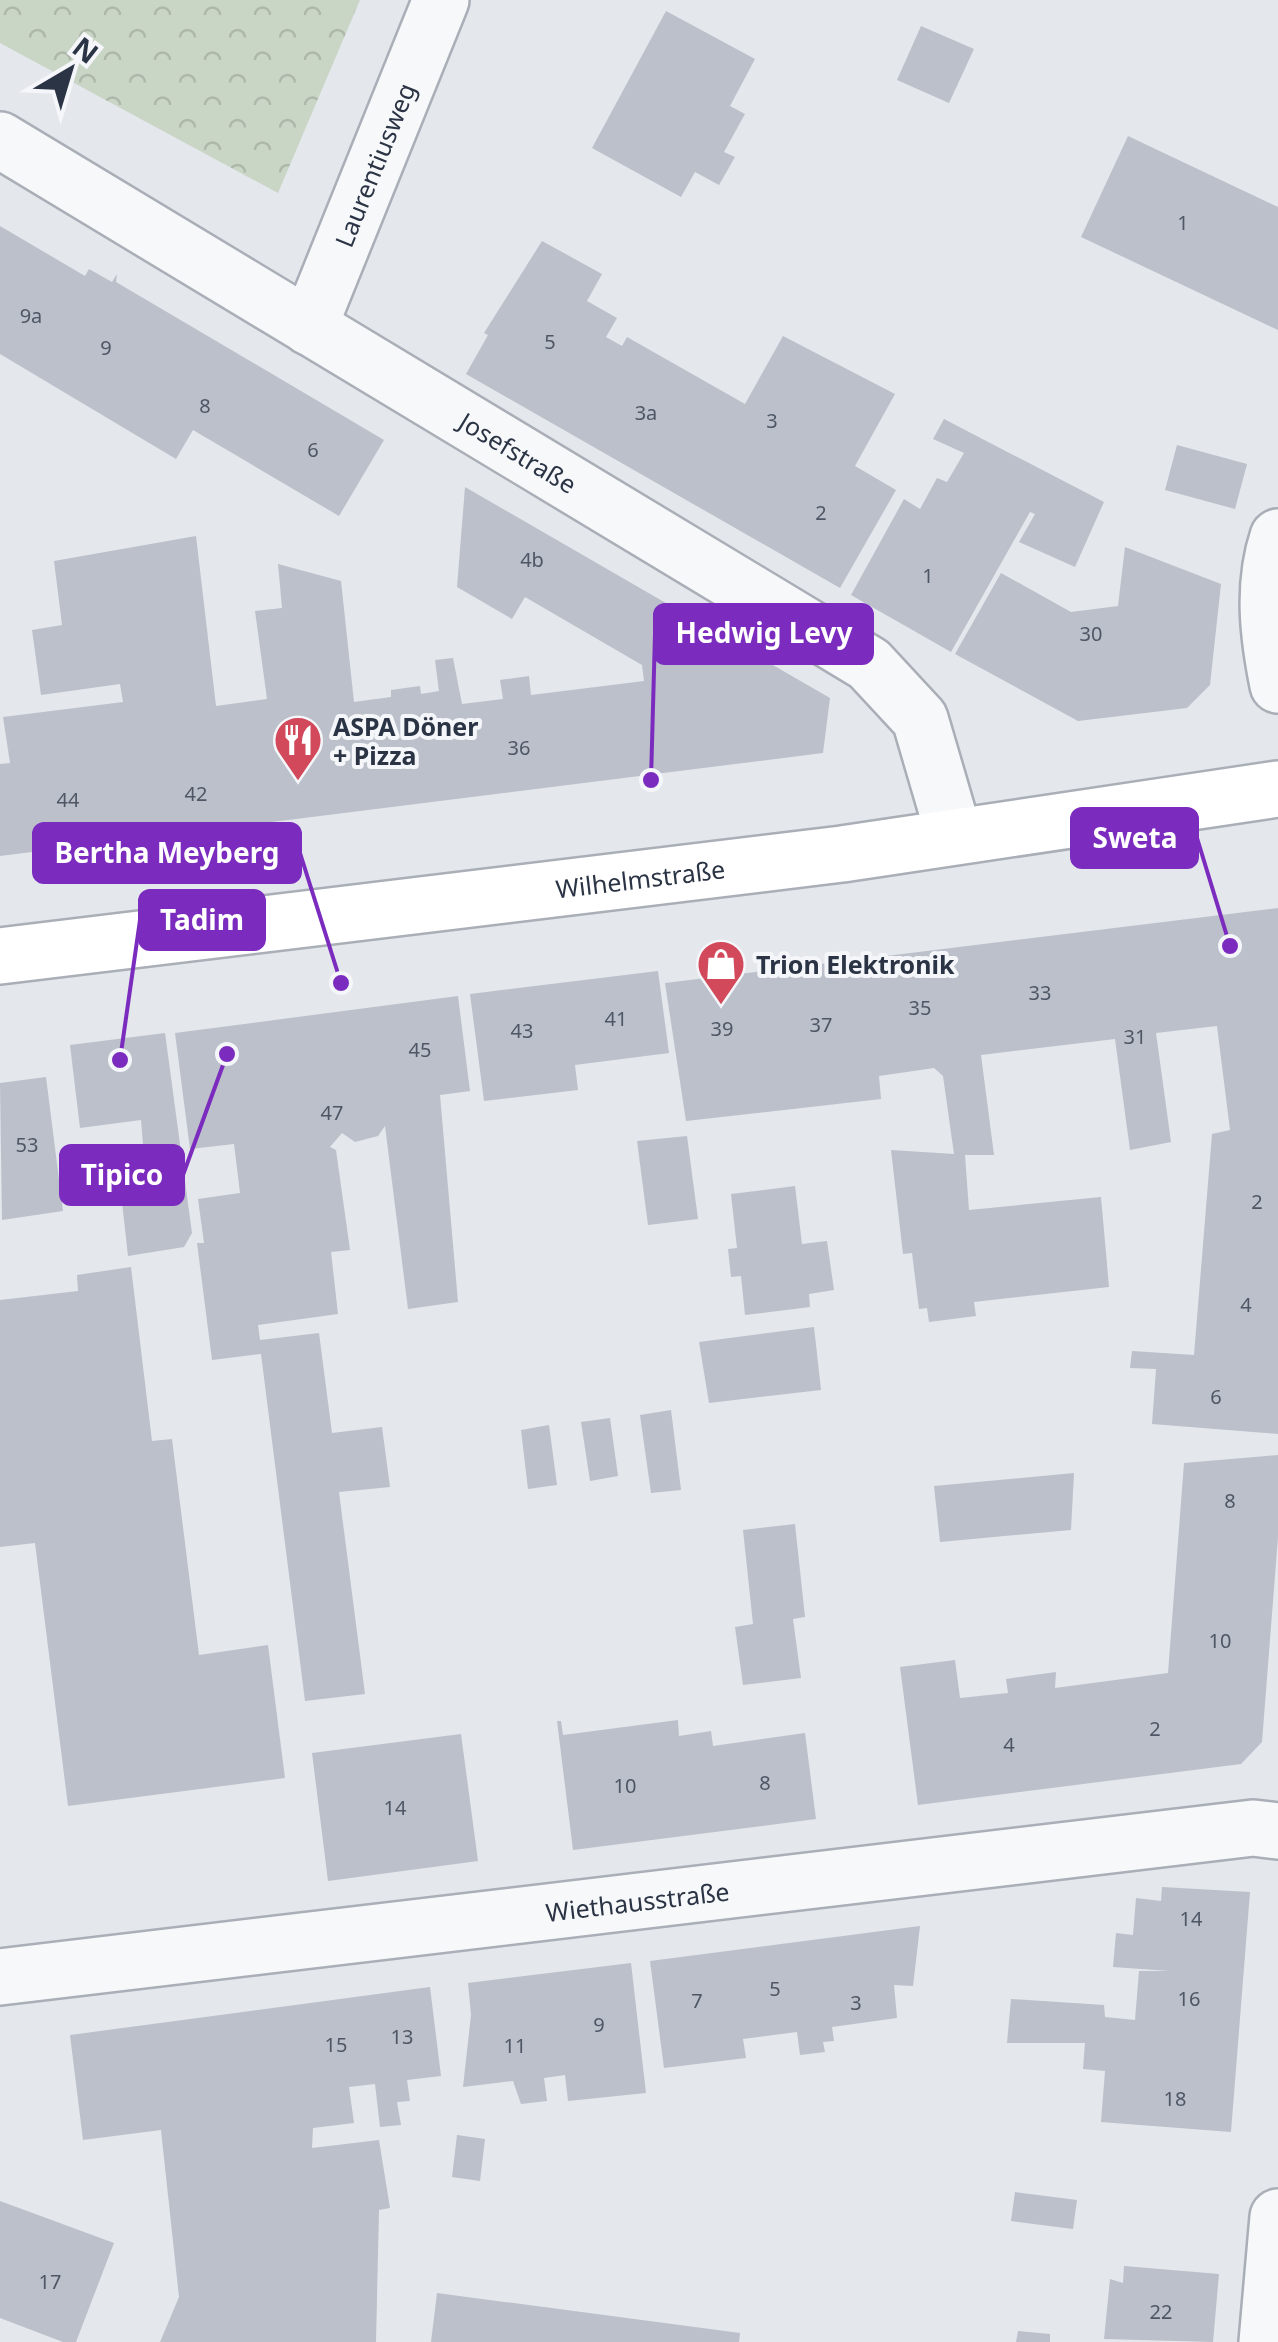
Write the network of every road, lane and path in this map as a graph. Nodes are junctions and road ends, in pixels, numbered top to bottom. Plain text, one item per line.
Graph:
1 (441, 0) edge
2 (0, 140) edge
3 (309, 328) junction
4 (1278, 538) edge
5 (1278, 685) edge
6 (1278, 789) edge
7 (954, 835) junction
8 (0, 956) edge
9 (1278, 1831) edge
10 (0, 1977) edge
11 (1278, 2217) edge
12 (1268, 2342) edge

1 - 3 street, Laurentiusweg
2 - 3 street, Josefstraße
3 - 7 street, Josefstraße
4 - 5 street
6 - 7 main road, Wilhelmstraße
7 - 8 main road, Wilhelmstraße
9 - 10 street, Wiethausstraße
11 - 12 street

